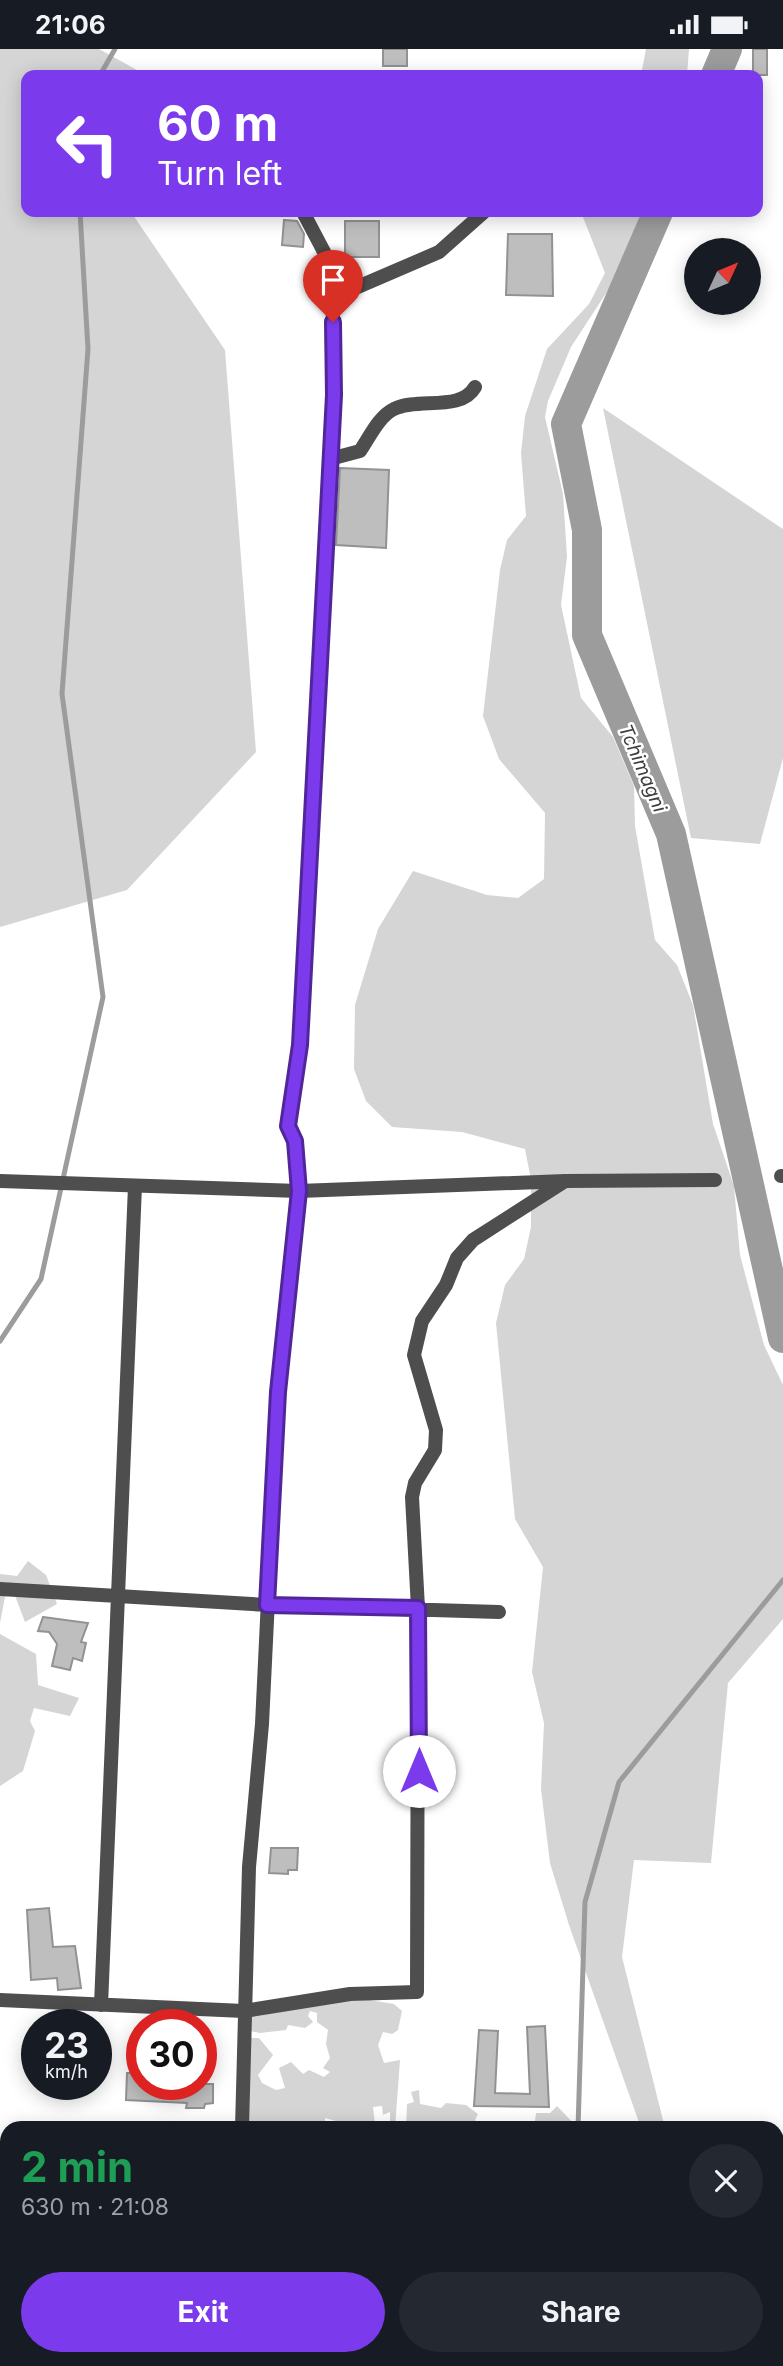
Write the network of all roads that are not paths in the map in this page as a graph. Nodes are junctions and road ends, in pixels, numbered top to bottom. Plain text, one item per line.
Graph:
1 (306, 217) edge
2 (478, 217) edge
3 (332, 298) junction
4 (475, 387) dead end
5 (330, 459) junction
6 (715, 1180) dead end
7 (0, 1181) edge
8 (565, 1181) junction
9 (135, 1186) junction
10 (299, 1191) junction
11 (0, 1589) edge
12 (116, 1595) junction
13 (267, 1605) junction
14 (418, 1608) junction
15 (499, 1612) dead end
16 (0, 2000) edge
17 (101, 2005) junction
18 (244, 2011) junction
19 (242, 2121) edge

1 - 3 street
2 - 3 street
3 - 5 street
4 - 5 street
5 - 10 street
6 - 8 street
7 - 9 street
8 - 10 street
8 - 14 street
9 - 10 street
9 - 12 street
10 - 13 street
11 - 12 street
12 - 13 street
12 - 17 street
13 - 14 street
13 - 18 street
14 - 15 street
14 - 18 street
16 - 17 street
17 - 18 street
18 - 19 street

